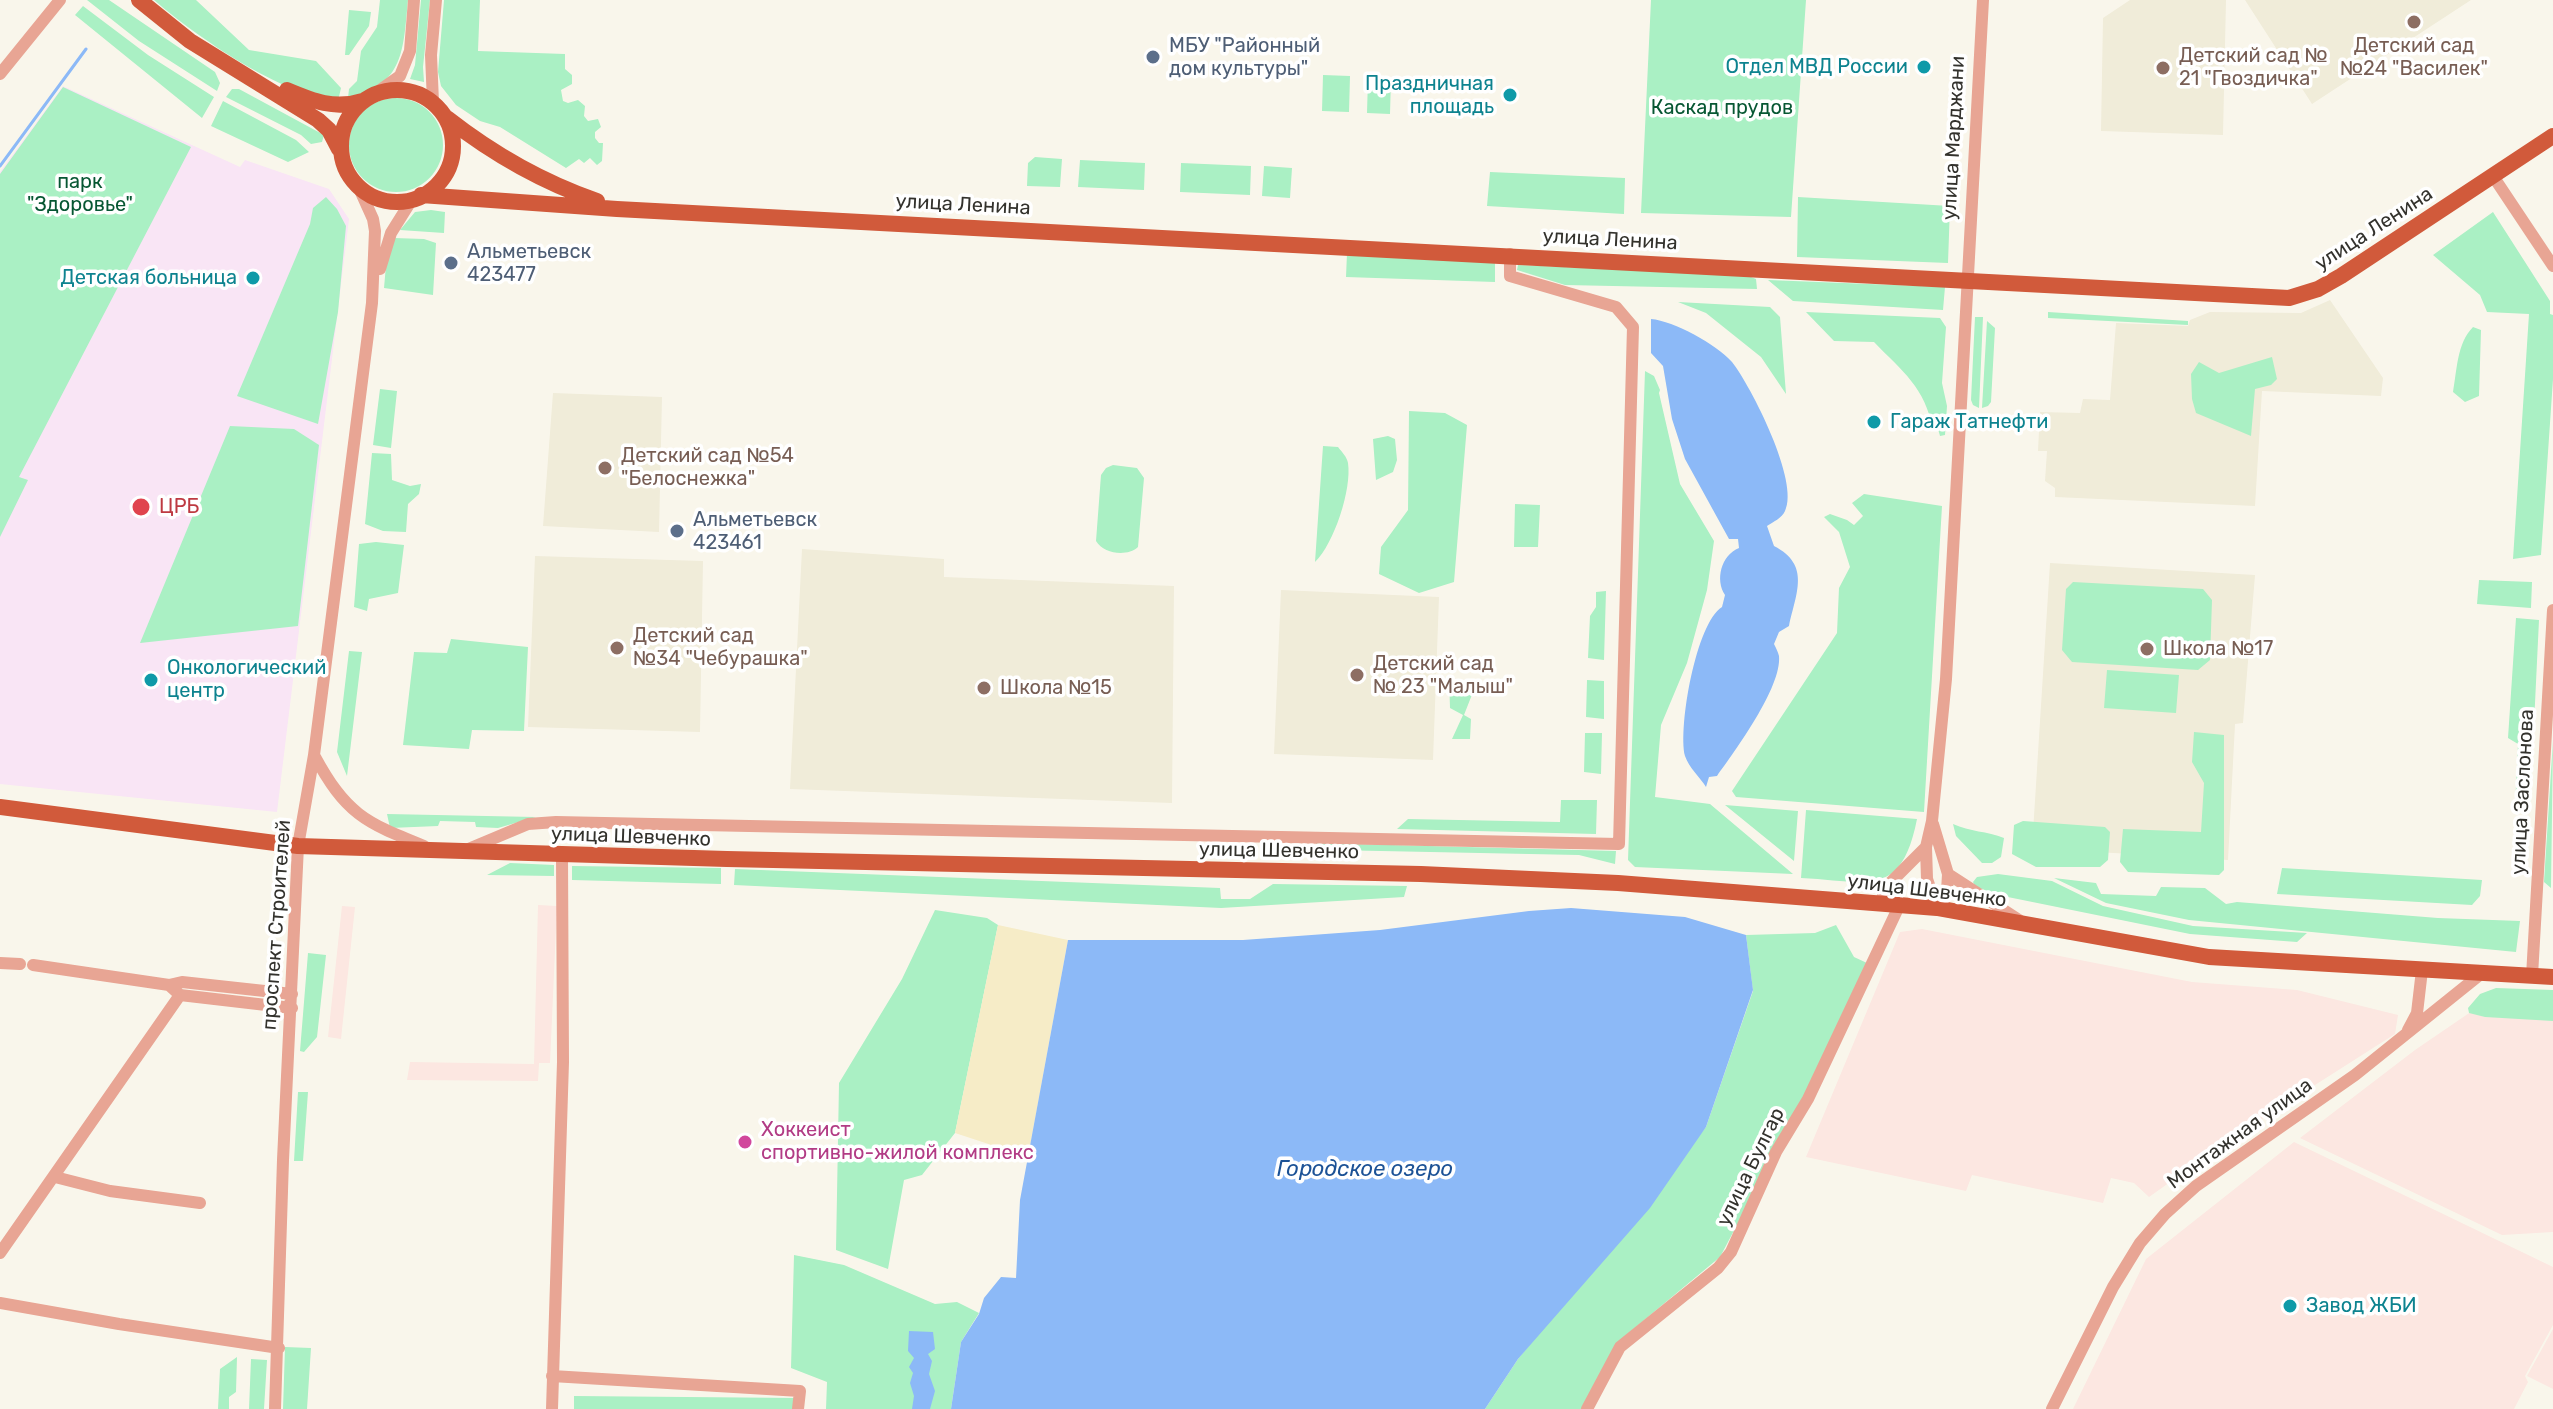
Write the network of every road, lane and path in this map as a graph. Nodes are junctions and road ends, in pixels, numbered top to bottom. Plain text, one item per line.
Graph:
1 (60, 0) edge
2 (139, 0) edge
3 (414, 0) edge
4 (436, 0) edge
5 (1983, 0) edge
6 (233, 68) junction
7 (0, 74) edge
8 (369, 97) junction
9 (433, 102) junction
10 (445, 116) junction
11 (2553, 136) edge
12 (341, 155) junction
13 (2493, 176) junction
14 (359, 188) junction
15 (416, 198) junction
16 (617, 209) junction
17 (1510, 254) junction
18 (2553, 266) edge
19 (1967, 279) junction
20 (372, 303) junction
21 (2553, 610) edge
22 (314, 755) junction
23 (0, 807) edge
24 (1932, 821) junction
25 (298, 846) junction
26 (1926, 847) junction
27 (434, 850) junction
28 (463, 851) junction
29 (562, 855) junction
30 (1948, 874) junction
31 (1880, 902) junction
32 (1900, 904) junction
33 (1937, 908) junction
34 (2025, 924) junction
35 (0, 963) edge
36 (2422, 970) junction
37 (2482, 973) junction
38 (2532, 976) junction
39 (2553, 977) edge
40 (169, 985) junction
41 (292, 994) junction
42 (180, 995) junction
43 (292, 1008) junction
44 (2404, 1036) junction
45 (55, 1177) junction
46 (200, 1203) dead end
47 (0, 1253) edge
48 (0, 1303) edge
49 (279, 1348) junction
50 (552, 1376) junction
51 (275, 1409) edge
52 (552, 1409) edge
53 (798, 1409) edge
54 (1587, 1409) edge
55 (2052, 1409) edge

1 - 7 street
2 - 6 main road
3 - 8 street
4 - 9 street
5 - 19 street, улица Марджани
6 - 8 main road
6 - 12 main road
8 - 9 main road
8 - 12 main road
9 - 10 main road
10 - 15 main road
10 - 16 main road, улица Ленина
11 - 13 main road, улица Ленина
12 - 14 main road
13 - 18 street
13 - 19 main road, улица Ленина
14 - 15 main road
14 - 20 street, проспект Строителей
15 - 16 main road, улица Ленина
15 - 20 street, проспект Строителей
16 - 17 main road, улица Ленина
17 - 19 main road, улица Ленина
17 - 28 street
19 - 24 street, улица Марджани
20 - 22 street, проспект Строителей
21 - 38 street, улица Заслонова
22 - 25 street, проспект Строителей
22 - 27 street
23 - 25 main road, улица Шевченко
24 - 26 street, улица Марджани
24 - 30 street
25 - 27 main road, улица Шевченко
25 - 41 street, проспект Строителей
26 - 31 street
26 - 33 street
27 - 28 main road, улица Шевченко
28 - 29 main road, улица Шевченко
29 - 31 main road, улица Шевченко
29 - 50 street
30 - 33 street
30 - 34 street
31 - 32 main road, улица Шевченко
32 - 33 main road, улица Шевченко
32 - 54 street, улица Булгар
33 - 34 main road, улица Шевченко
34 - 36 main road, улица Шевченко
35 - 40 street
36 - 37 main road, улица Шевченко
36 - 44 street, Монтажная улица
37 - 38 main road, улица Шевченко
37 - 44 street, Монтажная улица
38 - 39 main road, улица Шевченко
40 - 41 street
40 - 42 street
41 - 43 street, проспект Строителей
42 - 43 street
42 - 45 street
43 - 49 street, проспект Строителей
44 - 55 street, Монтажная улица
45 - 46 street
45 - 47 street
48 - 49 street
49 - 51 street, проспект Строителей
50 - 52 street
50 - 53 street

